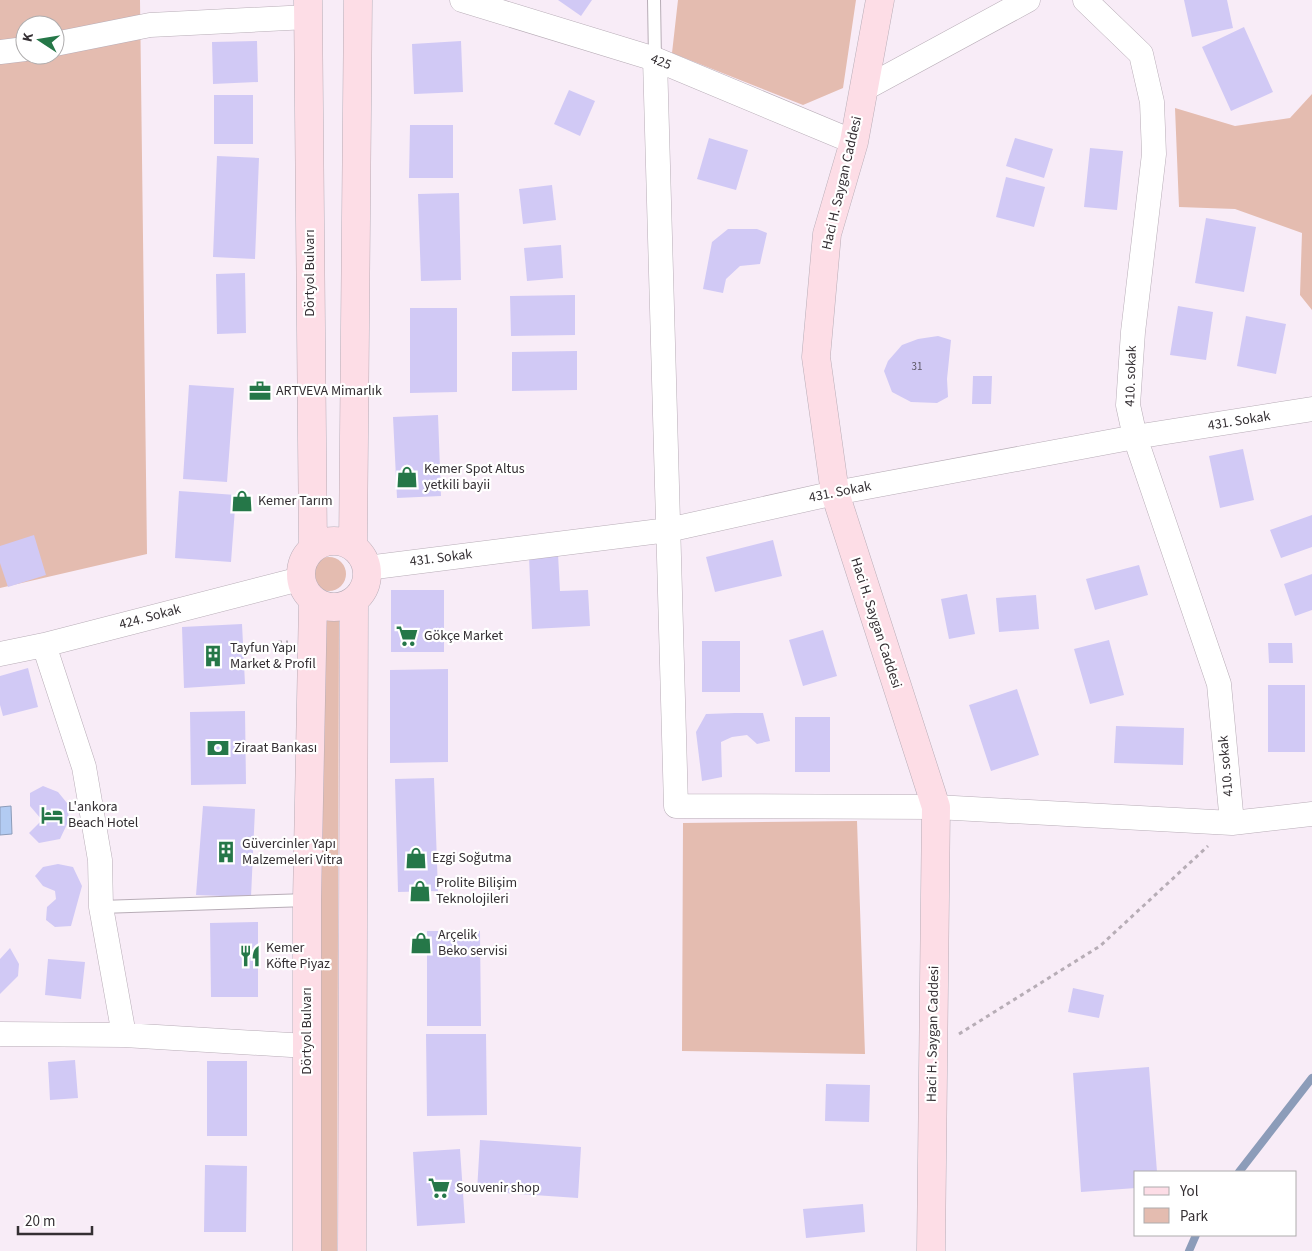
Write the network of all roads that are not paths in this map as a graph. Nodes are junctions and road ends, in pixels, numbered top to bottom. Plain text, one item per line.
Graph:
1 (358, 0) edge
2 (462, 0) edge
3 (654, 0) edge
4 (880, 0) edge
5 (1028, 0) edge
6 (1085, 0) edge
7 (498, 6) edge
8 (308, 8) edge
9 (65, 42) edge
10 (15, 50) edge
11 (0, 52) edge
12 (655, 59) junction
13 (864, 89) junction
14 (854, 142) junction
15 (1312, 409) edge
16 (1135, 437) junction
17 (834, 493) junction
18 (668, 530) junction
19 (313, 547) junction
20 (360, 557) junction
21 (300, 579) junction
22 (313, 602) junction
23 (354, 602) junction
24 (44, 645) junction
25 (0, 654) edge
26 (936, 807) junction
27 (1312, 814) edge
28 (1232, 824) junction
29 (307, 900) junction
30 (101, 907) junction
31 (0, 1034) edge
32 (124, 1035) junction
33 (307, 1046) junction
34 (307, 1251) edge
35 (352, 1251) edge
36 (931, 1251) edge

1 - 20 main road
2 - 7 street, 425
3 - 12 lane
4 - 13 main road, Haci H. Saygan Caddesi
5 - 13 street
6 - 16 street, 410. sokak
7 - 12 street, 425
8 - 9 street
8 - 19 main road, Dörtyol Bulvarı
10 - 11 street
12 - 14 street, 425
12 - 18 street
13 - 14 main road, Haci H. Saygan Caddesi
14 - 17 main road, Haci H. Saygan Caddesi
15 - 16 street, 431. Sokak
16 - 17 street, 431. Sokak
16 - 28 street, 410. sokak
17 - 18 street, 431. Sokak
17 - 26 main road, Haci H. Saygan Caddesi
18 - 20 street, 431. Sokak
18 - 26 street
19 - 20 main road
19 - 21 main road
20 - 23 main road
21 - 22 main road
21 - 24 street, 424. Sokak
22 - 23 main road
22 - 29 main road, Dörtyol Bulvarı
23 - 35 main road
24 - 25 street, 424. Sokak
24 - 30 street
26 - 28 street
26 - 36 main road, Haci H. Saygan Caddesi
27 - 28 street
29 - 30 lane
29 - 33 main road, Dörtyol Bulvarı
30 - 32 street
31 - 32 street
32 - 33 street
33 - 34 main road, Dörtyol Bulvarı

